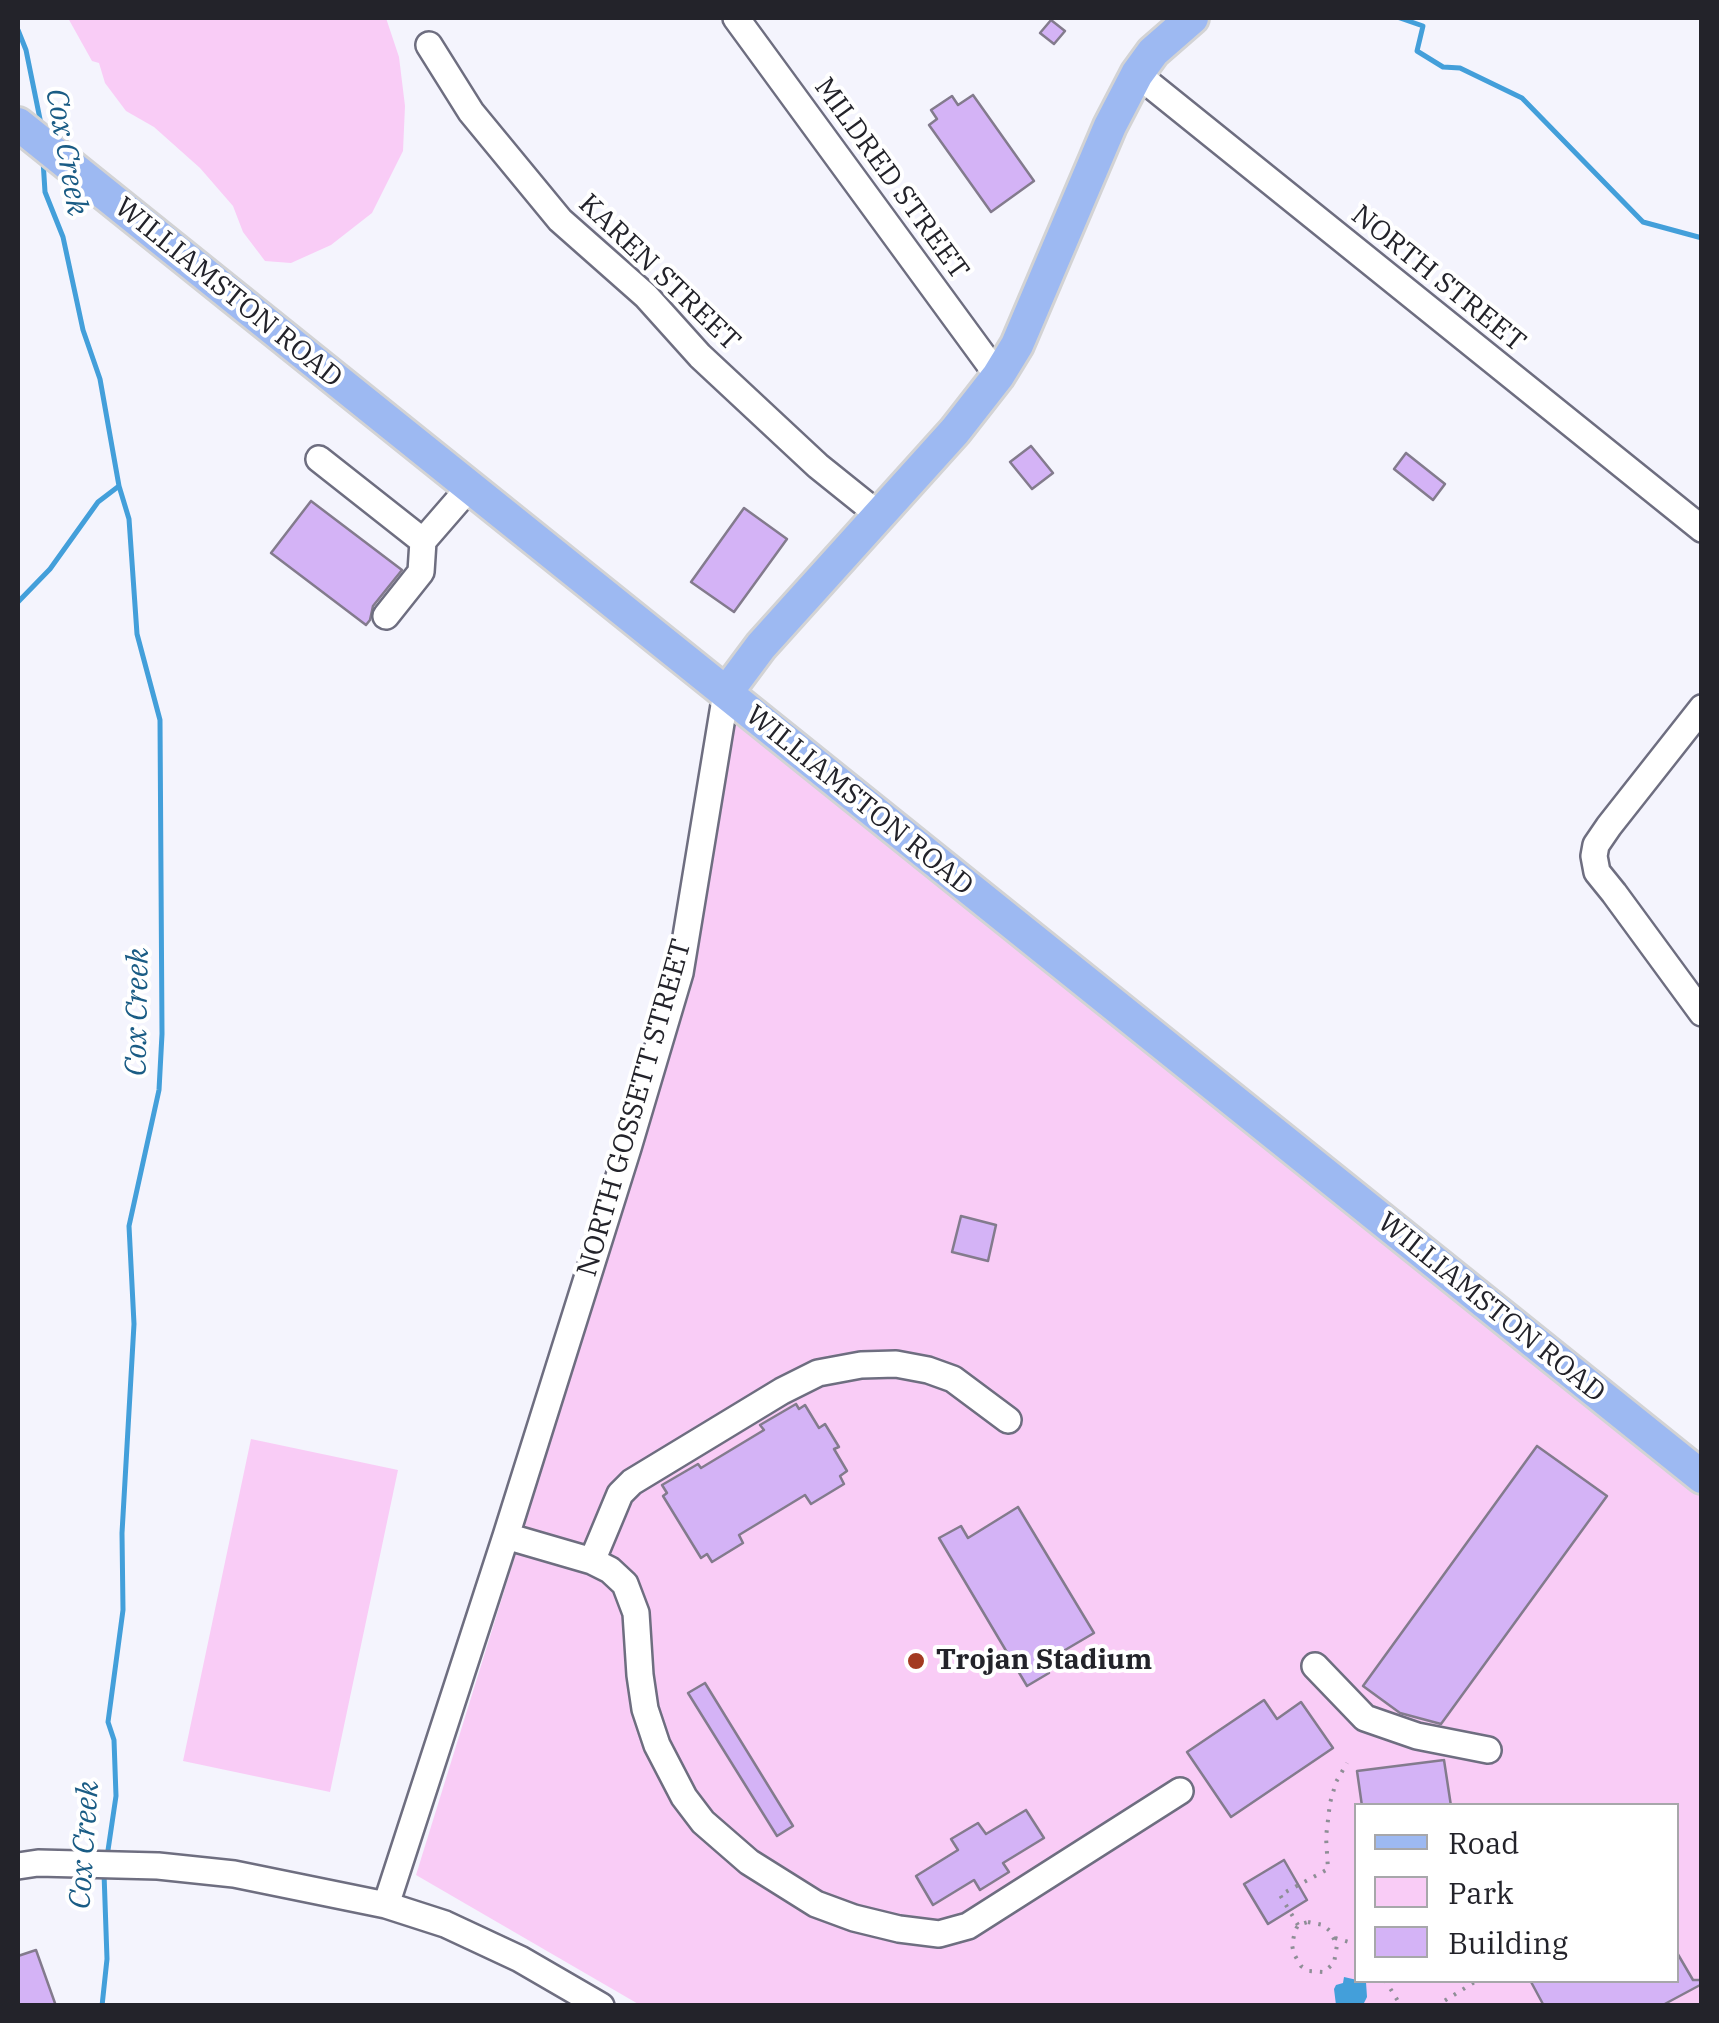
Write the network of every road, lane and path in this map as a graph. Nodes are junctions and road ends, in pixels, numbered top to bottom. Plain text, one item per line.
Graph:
1 (736, 18) edge
2 (1192, 18) edge
3 (430, 45) dead end
4 (1138, 74) junction
5 (18, 124) edge
6 (998, 376) junction
7 (319, 459) dead end
8 (470, 488) junction
9 (879, 515) junction
10 (1702, 529) edge
11 (423, 541) junction
12 (386, 616) dead end
13 (726, 694) junction
14 (1702, 708) edge
15 (1702, 1014) edge
16 (1008, 1420) dead end
17 (1702, 1477) edge
18 (506, 1536) junction
19 (592, 1562) junction
20 (1315, 1666) dead end
21 (1488, 1750) dead end
22 (1346, 1763) dead end
23 (1180, 1791) dead end
24 (28, 1864) edge
25 (386, 1905) junction
26 (1298, 1925) junction
27 (1335, 1938) junction
28 (1354, 1943) edge
29 (1387, 1983) edge
30 (1473, 1983) edge
31 (601, 2006) edge
32 (1401, 2006) edge
33 (1436, 2006) edge

1 - 6 street, MILDRED STREET
2 - 4 main road, NORTH GOSSETT STREET
3 - 9 street, KAREN STREET
4 - 6 main road, NORTH GOSSETT STREET
4 - 10 street, NORTH STREET
5 - 8 main road, WILLIAMSTON ROAD
6 - 9 main road, NORTH GOSSETT STREET
7 - 11 street
8 - 11 street
8 - 13 main road, WILLIAMSTON ROAD
9 - 13 main road, NORTH GOSSETT STREET
11 - 12 street
13 - 17 main road, WILLIAMSTON ROAD
13 - 18 street, NORTH GOSSETT STREET
14 - 15 street
16 - 19 street
18 - 19 street
18 - 25 street, NORTH GOSSETT STREET
19 - 23 street
20 - 21 street
22 - 26 path
24 - 25 street
25 - 31 street
26 - 27 path
26 - 27 path
27 - 28 path
29 - 32 path
30 - 33 path

